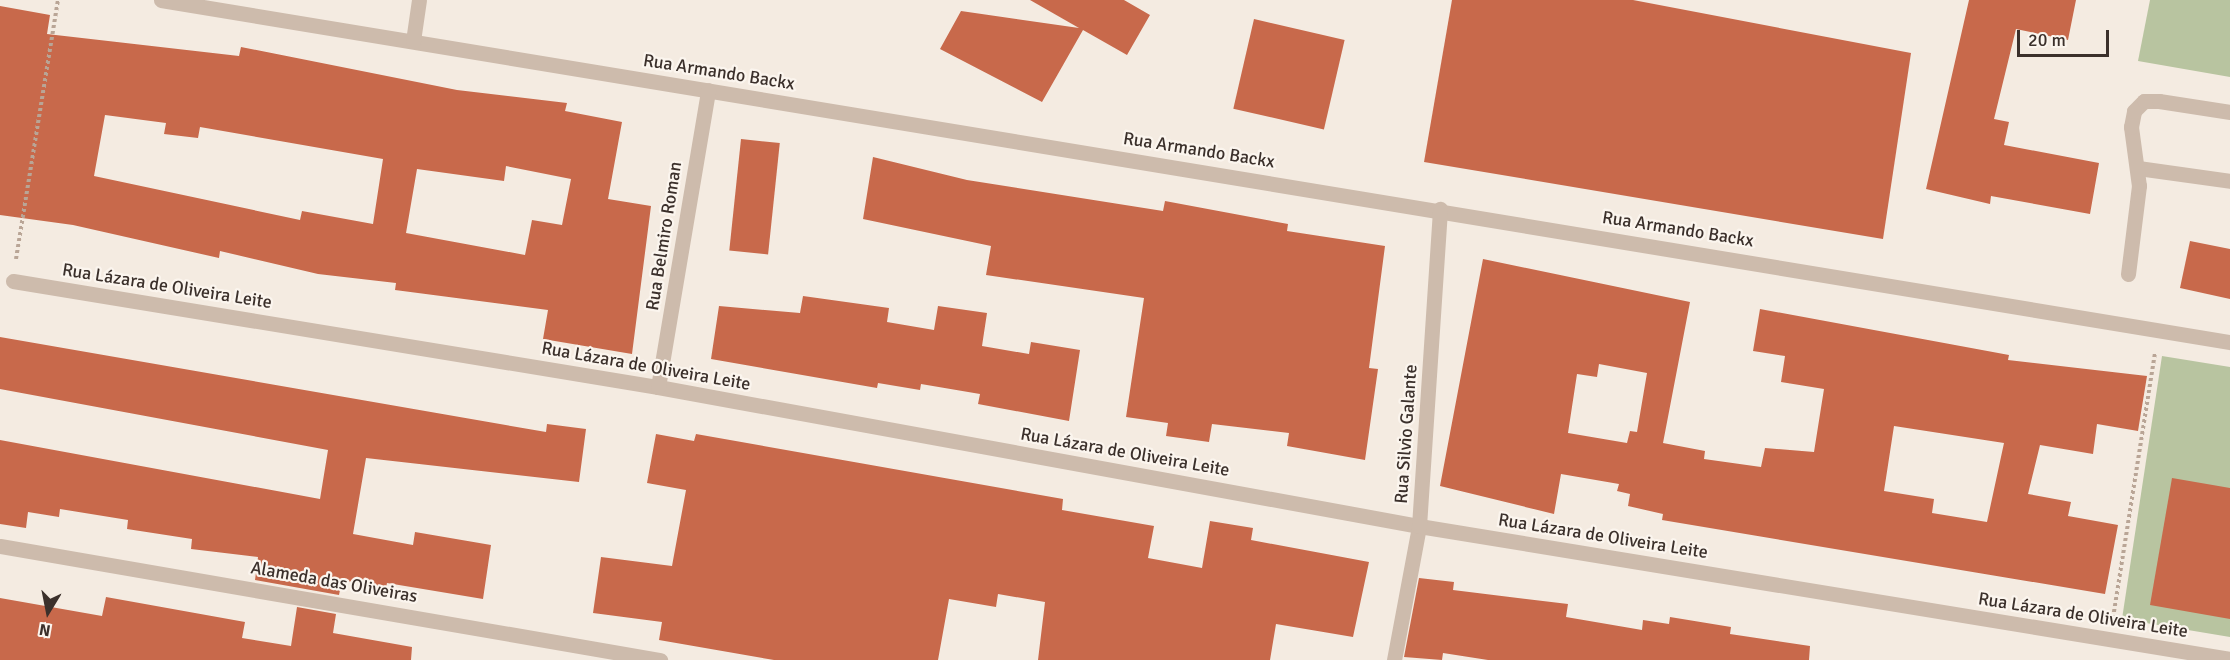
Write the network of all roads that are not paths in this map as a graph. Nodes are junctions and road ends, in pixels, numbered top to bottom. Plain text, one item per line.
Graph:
1 (161, 0) edge
2 (419, 0) edge
3 (413, 41) junction
4 (708, 90) junction
5 (2230, 112) edge
6 (2138, 168) junction
7 (2230, 181) edge
8 (1440, 209) junction
9 (2128, 274) dead end
10 (13, 280) road end
11 (2230, 342) edge
12 (658, 387) junction
13 (1419, 526) junction
14 (0, 546) edge
15 (2230, 659) edge
16 (660, 660) edge
17 (1394, 660) edge

1 - 3 street, Rua Armando Backx
2 - 3 street
3 - 4 street, Rua Armando Backx
4 - 8 street, Rua Armando Backx
4 - 12 street, Rua Belmiro Roman
5 - 6 street
6 - 7 street
6 - 9 street
8 - 11 street, Rua Armando Backx
8 - 13 street, Rua Silvio Galante
10 - 12 street, Rua Lázara de Oliveira Leite
12 - 13 street, Rua Lázara de Oliveira Leite
13 - 15 street, Rua Lázara de Oliveira Leite
13 - 17 street, Rua Silvio Galante
14 - 16 street, Alameda das Oliveiras

